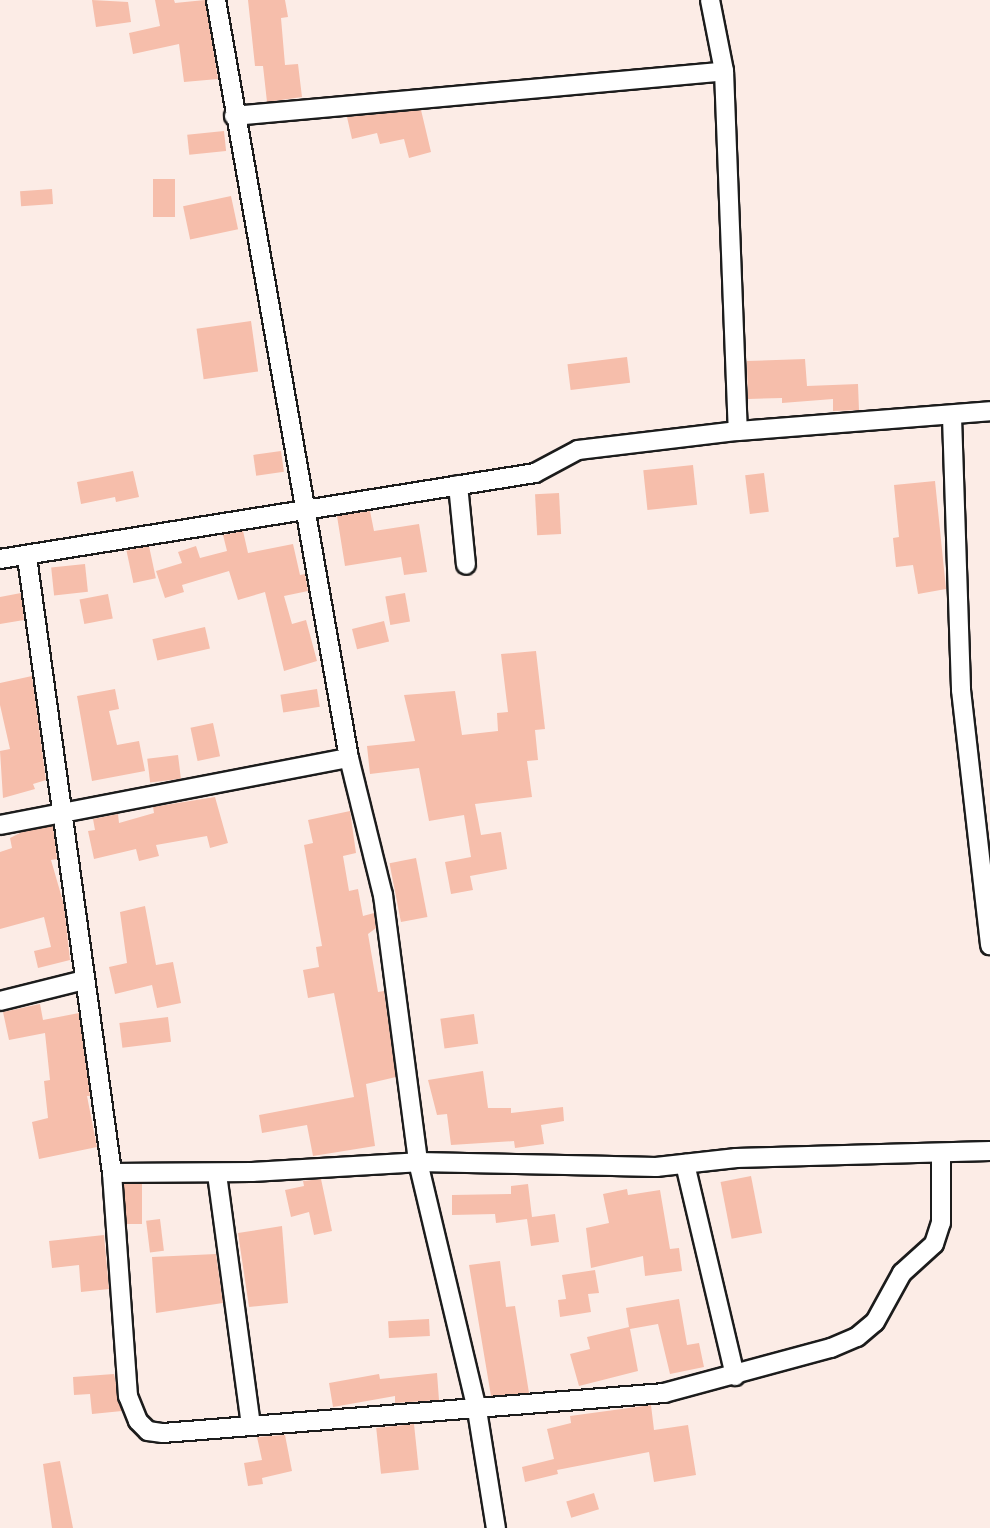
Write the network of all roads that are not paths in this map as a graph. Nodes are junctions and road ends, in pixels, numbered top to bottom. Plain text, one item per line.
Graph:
1 (216, 0) edge
2 (710, 0) edge
3 (724, 71) junction
4 (234, 116) junction
5 (990, 411) edge
6 (952, 417) junction
7 (738, 431) junction
8 (458, 485) junction
9 (306, 508) junction
10 (27, 557) junction
11 (0, 560) edge
12 (466, 565) dead end
13 (348, 758) junction
14 (61, 813) junction
15 (0, 825) edge
16 (990, 945) edge
17 (84, 980) junction
18 (0, 1001) edge
19 (990, 1151) edge
20 (941, 1153) junction
21 (418, 1162) junction
22 (685, 1164) junction
23 (112, 1173) junction
24 (217, 1174) junction
25 (735, 1376) junction
26 (477, 1410) junction
27 (250, 1425) junction
28 (496, 1528) edge

1 - 4 street
2 - 3 street
3 - 4 street
3 - 7 street
4 - 9 street
5 - 6 street
6 - 7 street
6 - 16 street
7 - 8 street
8 - 9 street
8 - 12 street
9 - 10 street
9 - 13 street
10 - 11 street
10 - 14 street
13 - 14 street
13 - 21 street
14 - 15 street
14 - 17 street
17 - 18 street
17 - 23 street
19 - 20 street
20 - 22 street
20 - 25 street
21 - 22 street
21 - 24 street
21 - 26 street
22 - 25 street
23 - 24 street
23 - 27 street
24 - 27 street
25 - 26 street
26 - 27 street
26 - 28 street

